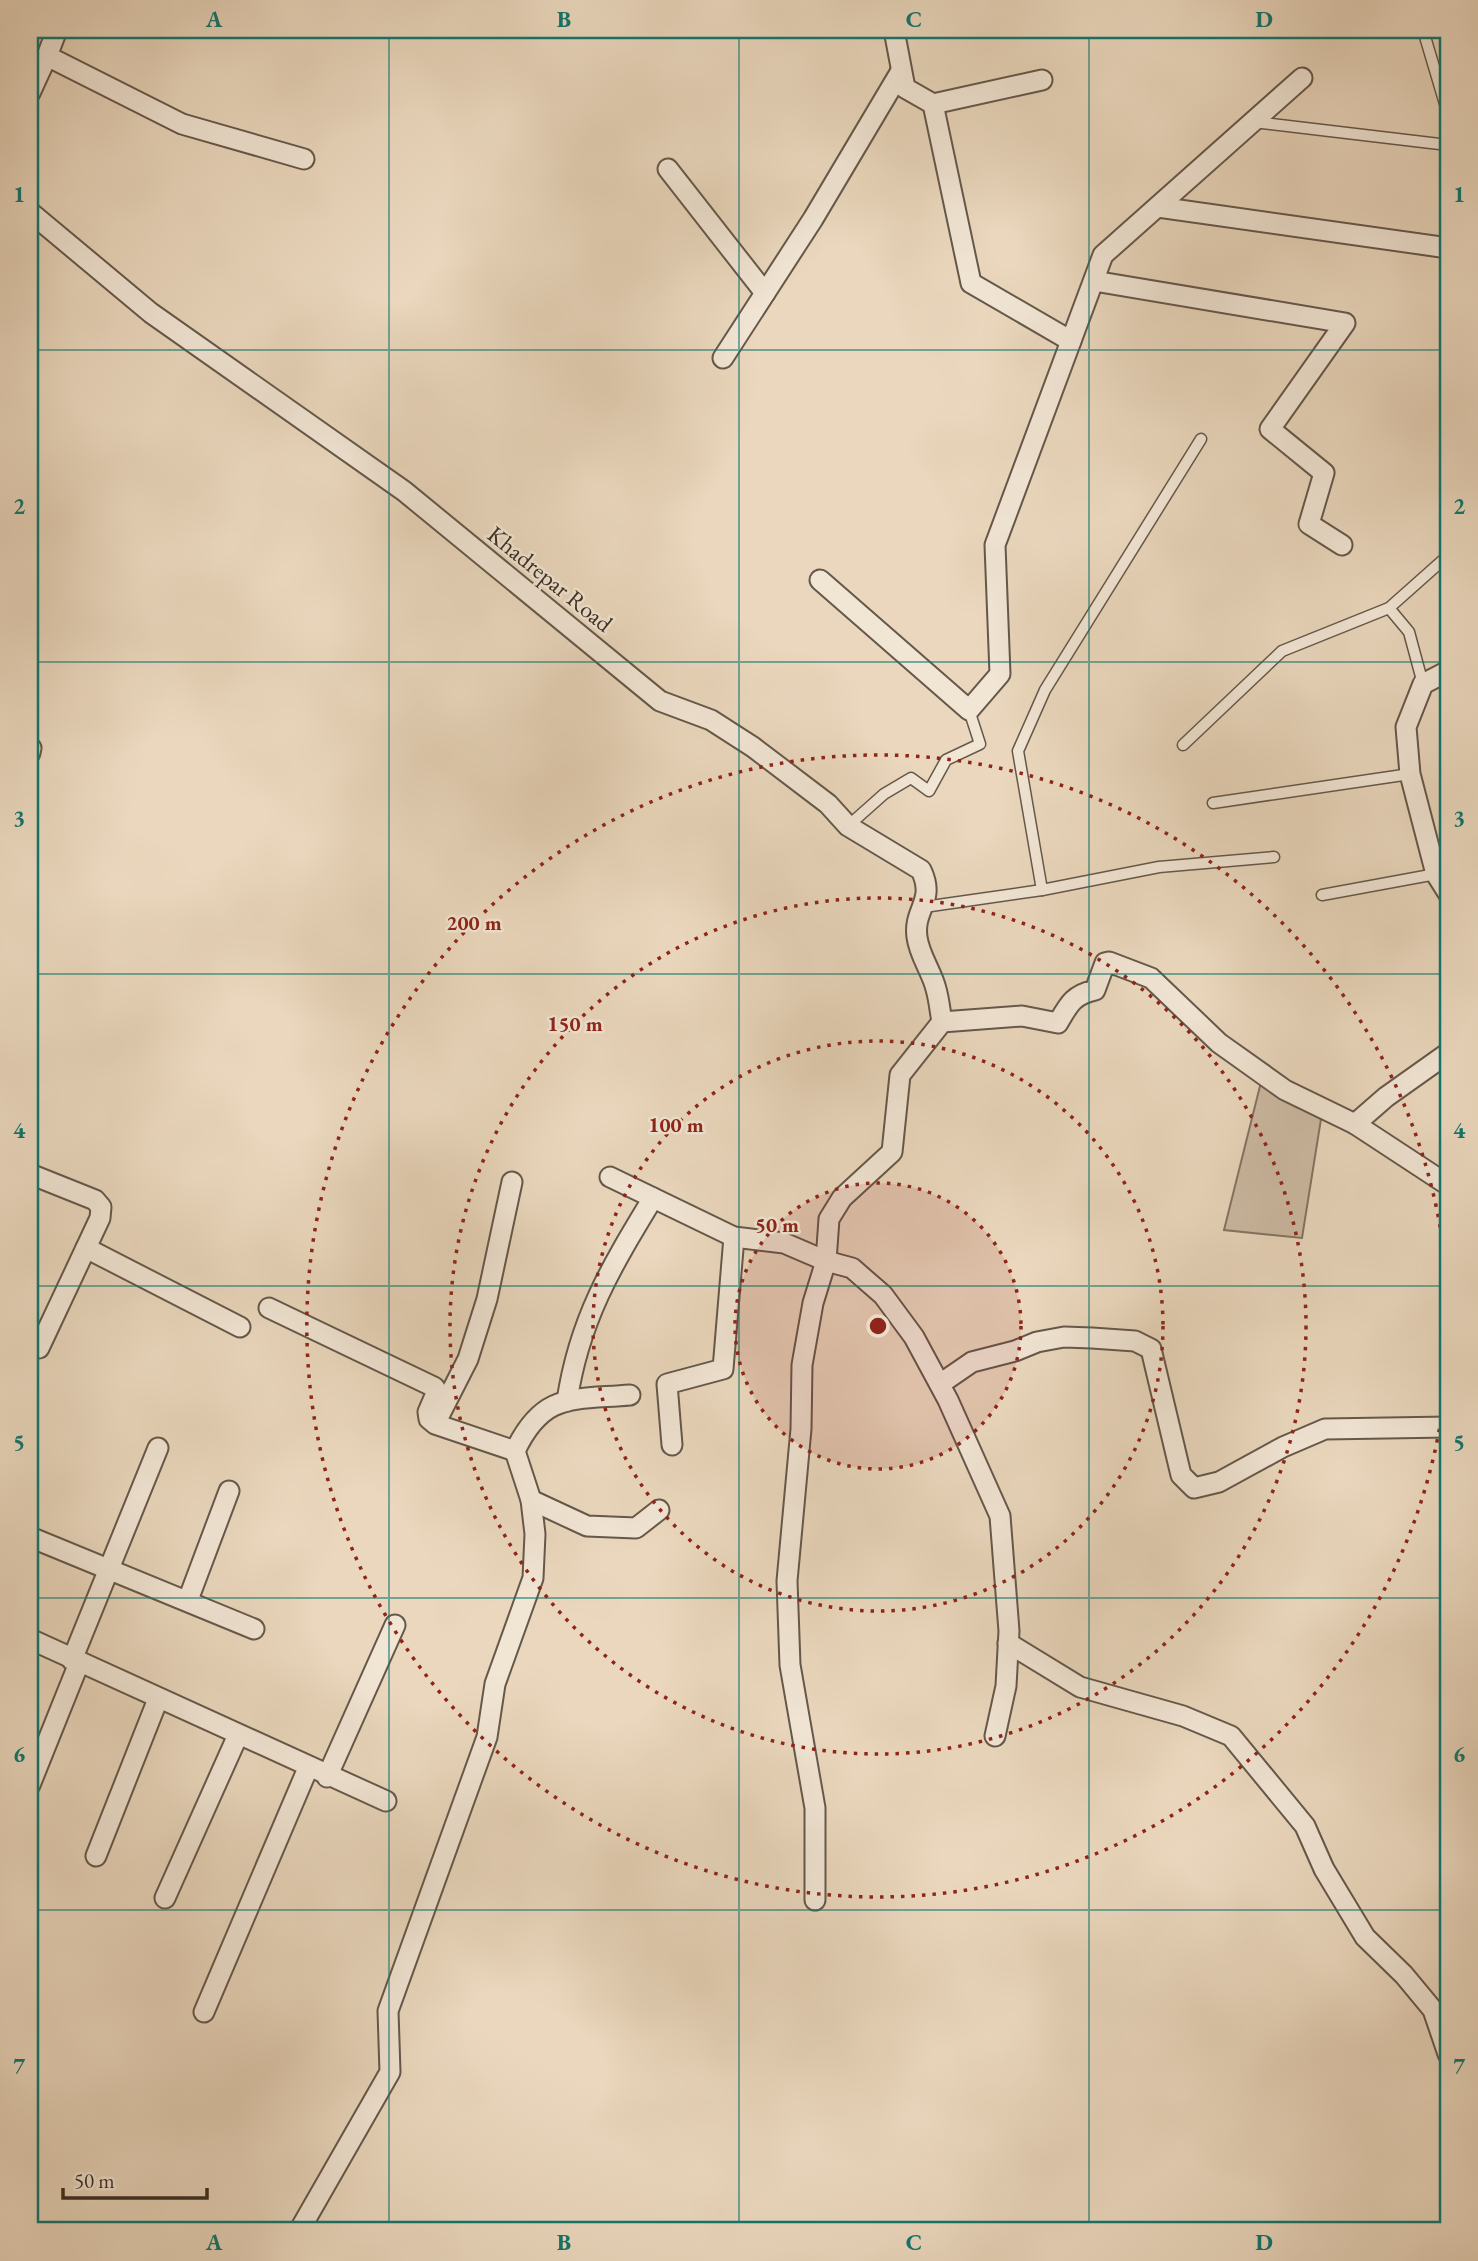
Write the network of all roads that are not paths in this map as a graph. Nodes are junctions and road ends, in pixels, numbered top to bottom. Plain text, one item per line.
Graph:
1 (57, 30) edge
2 (894, 30) edge
3 (1423, 30) edge
4 (47, 56) junction
5 (901, 71) junction
6 (1302, 78) dead end
7 (1042, 80) dead end
8 (30, 93) edge
9 (933, 104) junction
10 (1448, 114) edge
11 (1253, 122) junction
12 (1448, 145) edge
13 (304, 159) dead end
14 (668, 169) dead end
15 (1158, 207) junction
16 (30, 212) edge
17 (1448, 248) edge
18 (1094, 281) junction
19 (765, 293) junction
20 (1071, 341) junction
21 (723, 358) dead end
22 (1201, 439) dead end
23 (1342, 545) dead end
24 (1443, 560) dead end
25 (820, 580) dead end
26 (1389, 608) junction
27 (1448, 671) edge
28 (1423, 684) junction
29 (969, 710) junction
30 (1183, 746) dead end
31 (1409, 774) junction
32 (1213, 803) dead end
33 (848, 826) junction
34 (1274, 857) dead end
35 (1436, 874) junction
36 (1042, 890) junction
37 (1448, 893) edge
38 (1322, 895) dead end
39 (924, 906) junction
40 (942, 1022) junction
41 (1448, 1053) edge
42 (1355, 1124) junction
43 (30, 1174) edge
44 (611, 1177) dead end
45 (512, 1182) dead end
46 (1448, 1185) edge
47 (653, 1198) junction
48 (734, 1237) junction
49 (86, 1248) junction
50 (827, 1261) junction
51 (269, 1308) dead end
52 (240, 1327) dead end
53 (38, 1348) dead end
54 (940, 1384) junction
55 (630, 1395) dead end
56 (567, 1401) junction
57 (435, 1424) junction
58 (1448, 1427) edge
59 (672, 1445) dead end
60 (158, 1448) dead end
61 (515, 1451) junction
62 (229, 1491) dead end
63 (531, 1500) junction
64 (659, 1510) dead end
65 (30, 1537) edge
66 (108, 1568) junction
67 (188, 1600) junction
68 (395, 1625) dead end
69 (254, 1629) dead end
70 (30, 1639) edge
71 (1008, 1643) junction
72 (75, 1661) junction
73 (158, 1699) junction
74 (238, 1735) junction
75 (995, 1735) dead end
76 (308, 1768) junction
77 (327, 1777) junction
78 (30, 1785) edge
79 (386, 1801) dead end
80 (96, 1856) dead end
81 (165, 1898) dead end
82 (815, 1900) dead end
83 (204, 2012) dead end
84 (1448, 2054) edge
85 (299, 2231) edge

1 - 4 street
2 - 5 street
3 - 10 lane
4 - 8 street
4 - 13 street
5 - 9 street
5 - 19 street
6 - 11 street
7 - 9 street
9 - 20 street
11 - 12 lane
11 - 15 street
14 - 19 street
15 - 17 street
15 - 18 street
16 - 33 street, Khadrepar Road
18 - 20 street
18 - 23 street
19 - 21 street
20 - 29 street
22 - 36 lane
24 - 26 lane
25 - 29 street
26 - 28 lane
26 - 30 lane
27 - 28 street
28 - 31 street
29 - 33 lane
31 - 32 lane
31 - 35 street
33 - 39 street, Khadrepar Road
34 - 36 lane
35 - 37 street
35 - 38 lane
36 - 39 lane
39 - 40 street, Khadrepar Road
40 - 42 street
40 - 50 street
41 - 42 street
42 - 46 street
43 - 49 street
44 - 47 street
45 - 57 street
47 - 48 street
47 - 56 street
48 - 50 street
48 - 59 street
49 - 52 street
49 - 53 street
50 - 54 street
50 - 82 street
51 - 57 street
54 - 58 street
54 - 71 street
55 - 56 street
56 - 61 street
57 - 61 street
60 - 66 street
61 - 63 street
62 - 67 street
63 - 64 street
63 - 85 street
65 - 66 street
66 - 67 street
66 - 72 street
67 - 69 street
68 - 77 street
70 - 72 street
71 - 75 street
71 - 84 street
72 - 73 street
72 - 78 street
73 - 74 street
73 - 80 street
74 - 76 street
74 - 81 street
76 - 77 street
76 - 83 street
77 - 79 street

